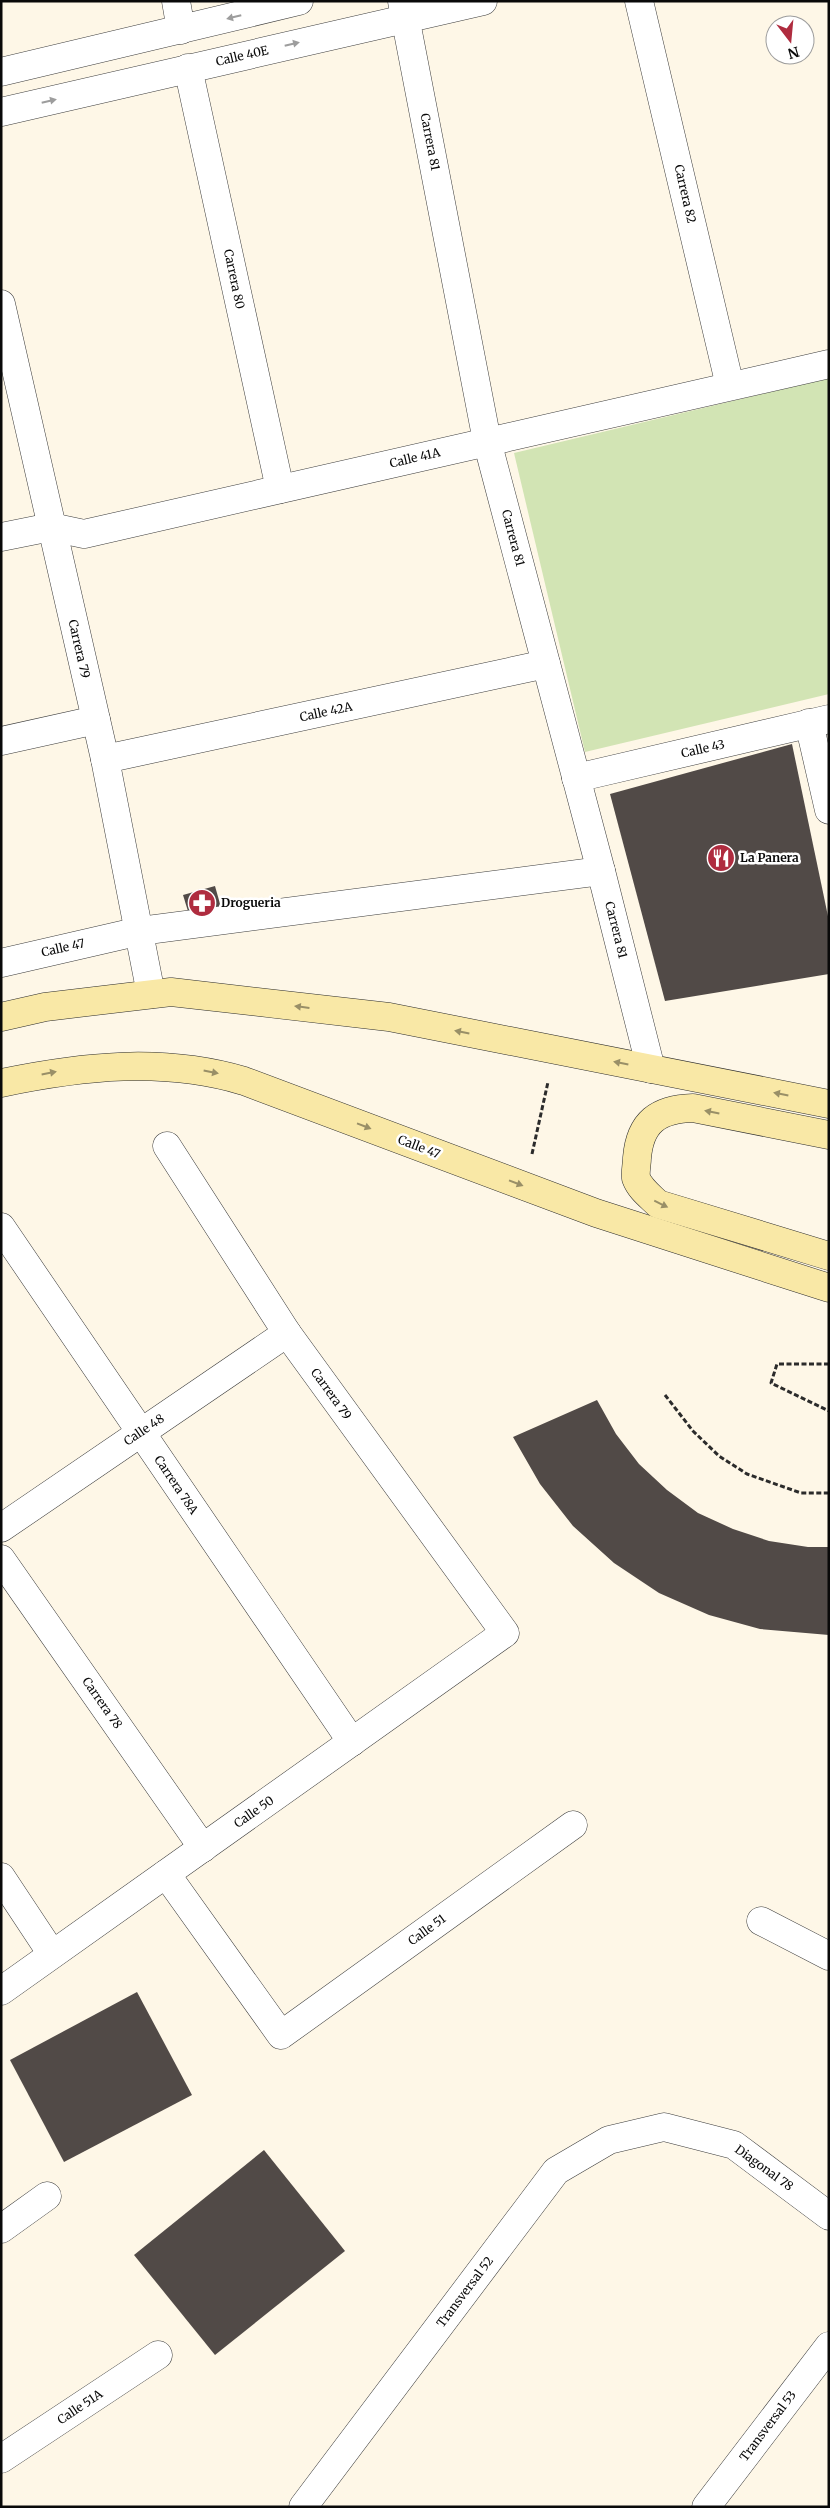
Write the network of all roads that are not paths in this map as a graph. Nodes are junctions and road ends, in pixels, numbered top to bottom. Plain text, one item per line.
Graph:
1 (176, 1) edge
2 (299, 1) edge
3 (483, 1) edge
4 (639, 1) edge
5 (404, 10) edge
6 (181, 30) junction
7 (188, 68) junction
8 (1, 72) edge
9 (1, 112) edge
10 (1, 304) edge
11 (829, 364) edge
12 (730, 386) junction
13 (487, 441) junction
14 (280, 489) junction
15 (50, 527) junction
16 (1, 537) edge
17 (546, 664) junction
18 (96, 720) junction
19 (819, 721) edge
20 (1, 741) edge
21 (105, 759) junction
22 (576, 778) junction
23 (829, 810) edge
24 (601, 871) junction
25 (140, 931) junction
26 (1, 963) edge
27 (151, 994) junction
28 (1, 1017) edge
29 (651, 1069) junction
30 (1, 1082) edge
31 (829, 1104) edge
32 (829, 1135) edge
33 (167, 1146) dead end
34 (1, 1227) edge
35 (829, 1256) edge
36 (829, 1288) edge
37 (287, 1332) junction
38 (140, 1432) junction
39 (1, 1528) edge
40 (1, 1559) edge
41 (506, 1633) joint
42 (352, 1742) junction
43 (572, 1825) dead end
44 (203, 1848) junction
45 (166, 1874) junction
46 (1, 1877) edge
47 (761, 1921) dead end
48 (52, 1954) junction
49 (829, 1956) edge
50 (1, 1991) edge
51 (664, 2128) joint
52 (47, 2196) dead end
53 (829, 2216) edge
54 (1, 2229) edge
55 (829, 2346) edge
56 (158, 2355) dead end
57 (1, 2459) edge
58 (303, 2507) edge
59 (706, 2507) edge

1 - 6 street
2 -> 6 street
3 - 5 street, Calle 40E
4 - 12 street, Carrera 82
7 -> 5 street, Calle 40E
5 - 13 street, Carrera 81
6 - 8 street
9 -> 7 street, Calle 40E
7 - 14 street, Carrera 80
10 - 15 street, Carrera 79
11 - 12 street, Calle 41A
12 - 13 street, Calle 41A
13 - 14 street, Calle 41A
13 - 17 street, Carrera 81
14 - 15 street, Calle 41A
15 - 16 street, Calle 41A
15 - 18 street, Carrera 79
17 - 21 street, Calle 42A
17 - 22 street, Carrera 81
18 - 20 street
18 - 21 street, Carrera 79
19 - 22 street, Calle 43
19 - 23 street
21 - 25 street, Carrera 79
22 - 24 street, Carrera 81
24 - 25 street, Calle 47
24 - 29 street, Carrera 81
25 - 26 street, Calle 47
25 - 27 street, Carrera 79
27 - 28 main road
29 -> 27 main road
31 -> 29 main road
30 -> 36 main road, Calle 47
32 -> 35 main road
33 - 37 street, Carrera 79
34 - 38 street, Carrera 78A
37 - 38 street, Calle 48
37 - 41 street, Carrera 79
38 - 39 street, Calle 48
38 - 42 street, Carrera 78A
40 - 44 street, Carrera 78
41 - 42 street, Calle 50
42 - 44 street, Calle 50
43 - 45 street, Calle 51
44 - 45 street, Calle 50
45 - 48 street, Calle 50
46 - 48 street
47 - 49 street
48 - 50 street, Calle 50
51 - 53 street, Diagonal 78
51 - 58 street, Transversal 52
52 - 54 street
55 - 59 street, Transversal 53
56 - 57 street, Calle 51A

